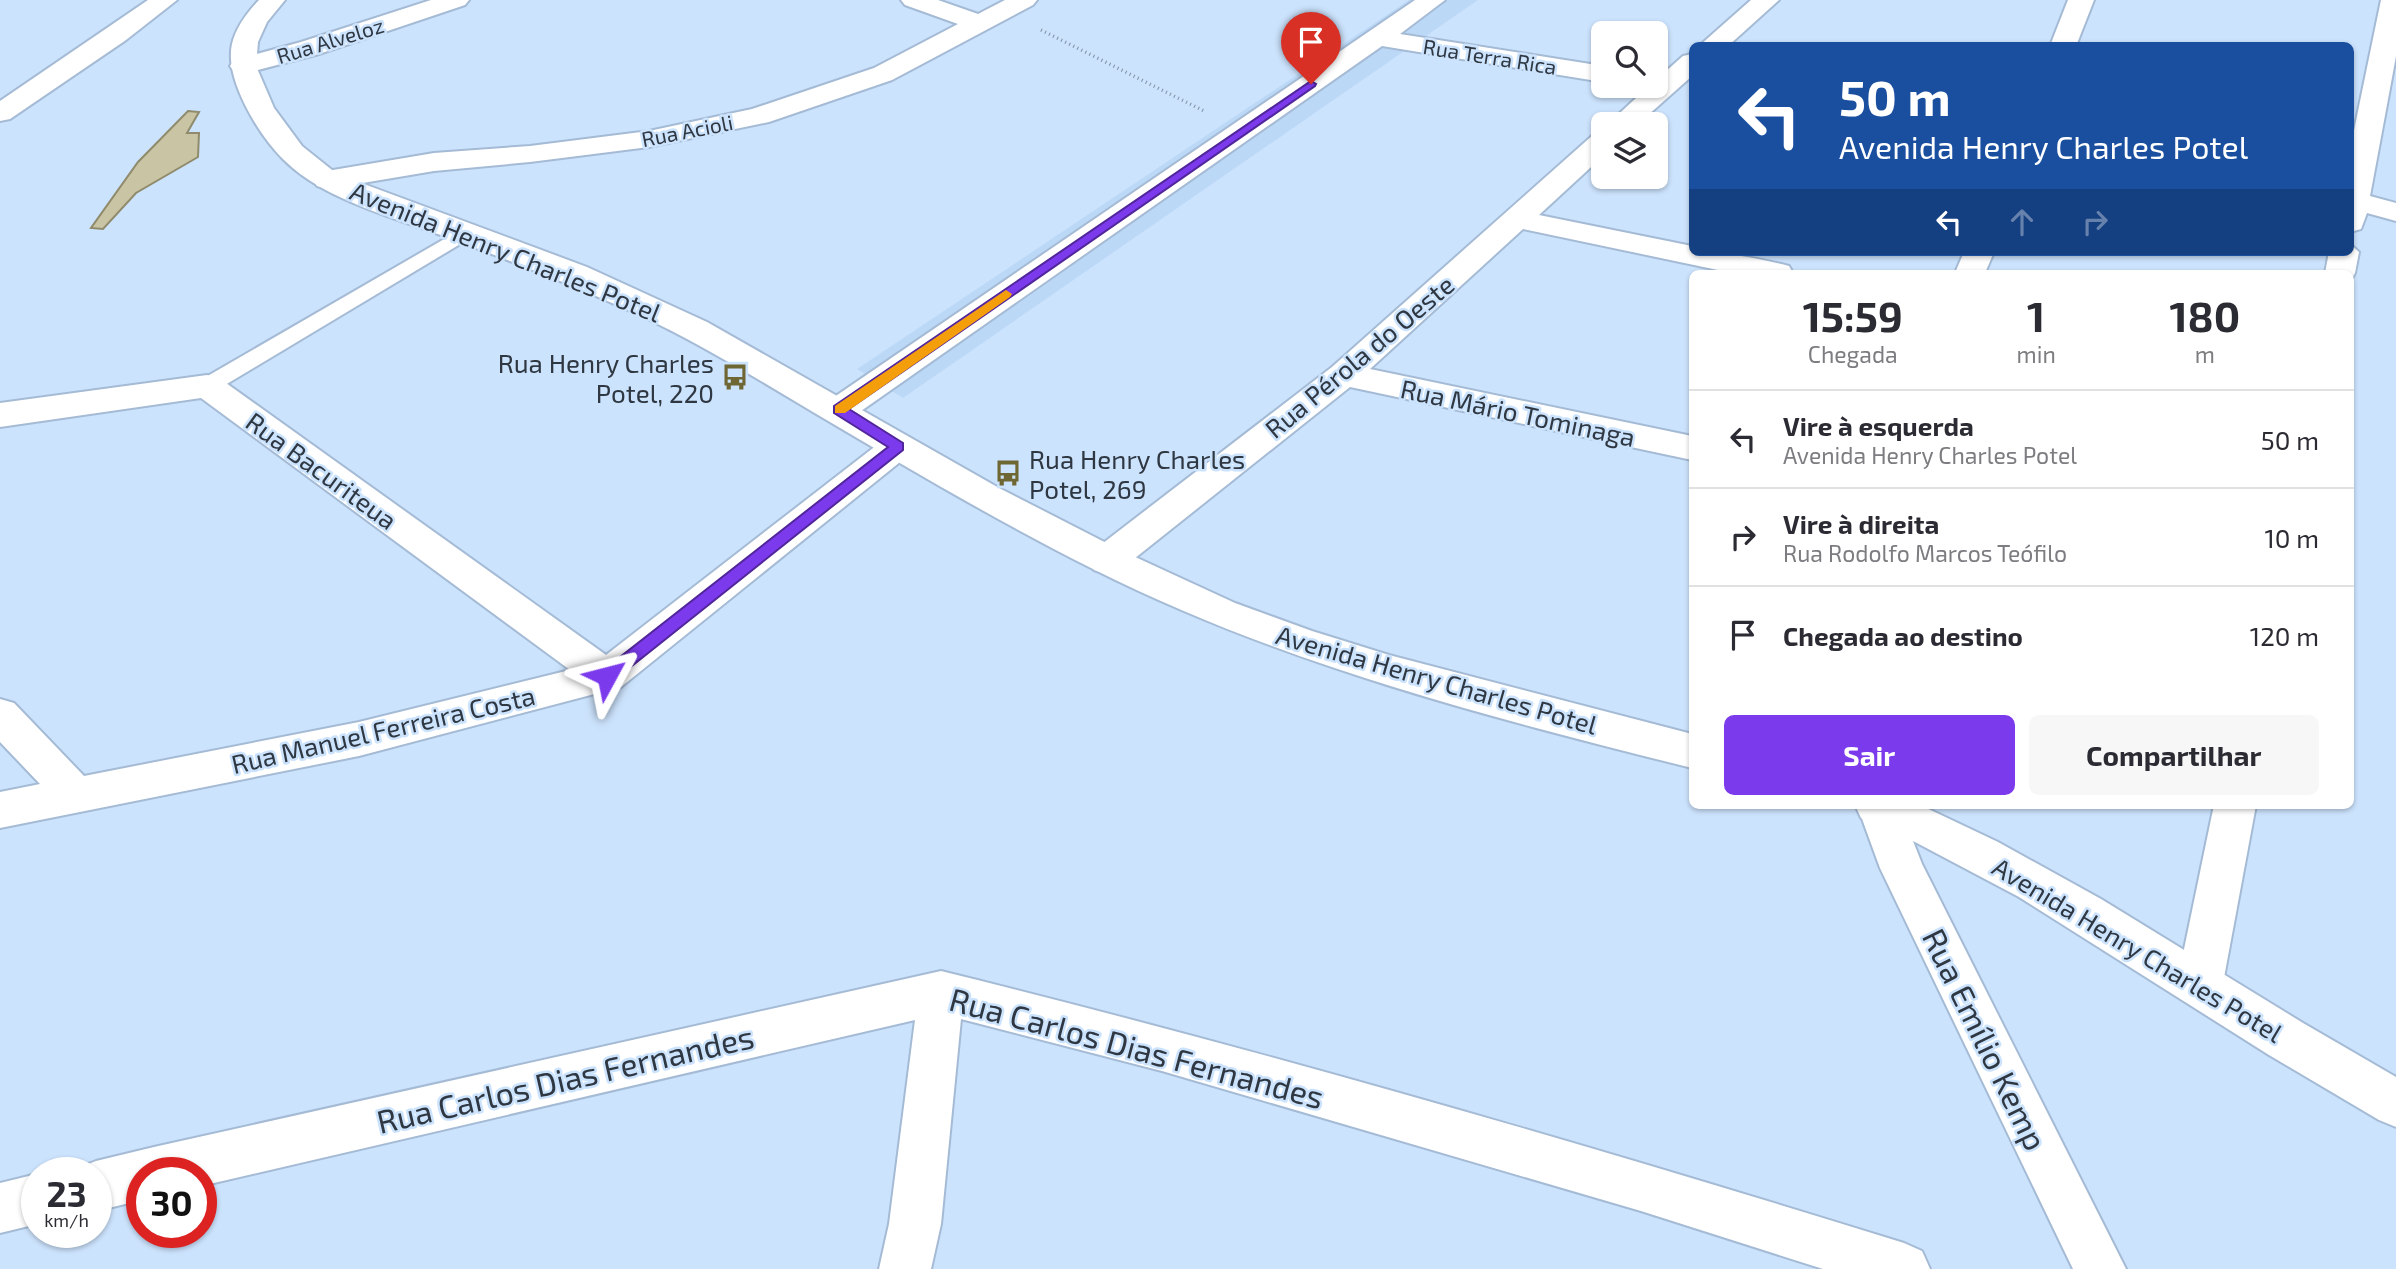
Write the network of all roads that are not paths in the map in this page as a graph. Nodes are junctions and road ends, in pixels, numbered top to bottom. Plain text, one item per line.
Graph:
1 (164, 0) edge
2 (272, 0) edge
3 (456, 0) edge
4 (914, 0) edge
5 (1432, 0) edge
6 (1766, 0) edge
7 (2081, 0) edge
8 (2395, 0) edge
9 (1002, 11) edge
10 (1378, 38) junction
11 (1717, 42) edge
12 (2065, 42) edge
13 (1689, 65) edge
14 (243, 66) junction
15 (1591, 72) edge
16 (1671, 85) edge
17 (1637, 112) edge
18 (0, 113) edge
19 (1591, 152) edge
20 (327, 180) junction
21 (2354, 198) edge
22 (2354, 208) edge
23 (2396, 212) edge
24 (1516, 219) junction
25 (465, 233) junction
26 (1689, 255) edge
27 (1696, 256) edge
28 (1763, 270) edge
29 (1344, 375) junction
30 (207, 386) junction
31 (839, 410) junction
32 (0, 415) edge
33 (898, 446) junction
34 (1689, 447) edge
35 (1107, 560) junction
36 (607, 676) junction
37 (0, 715) edge
38 (1689, 750) edge
39 (76, 795) junction
40 (1879, 809) edge
41 (1886, 809) edge
42 (2234, 809) edge
43 (0, 810) edge
44 (2200, 983) junction
45 (941, 992) junction
46 (2396, 1103) edge
47 (217, 1158) edge
48 (21, 1203) edge
49 (0, 1208) edge
50 (905, 1269) edge
51 (1904, 1269) edge
52 (2100, 1269) edge

1 - 18 street
2 - 14 street
3 - 14 street, Rua Alveloz
4 - 9 street
5 - 10 street
6 - 11 street
7 - 12 street
8 - 21 street
9 - 20 street, Rua Acioli
10 - 15 street, Rua Terra Rica
10 - 31 street
13 - 16 street
14 - 20 street, Avenida Henry Charles Potel
16 - 17 street
19 - 24 street, Rua Pérola do Oeste
20 - 25 street, Avenida Henry Charles Potel
22 - 23 street
24 - 26 street
24 - 29 street, Rua Pérola do Oeste
25 - 30 lane
25 - 31 street, Avenida Henry Charles Potel
27 - 28 street
29 - 34 street, Rua Mário Tominaga
29 - 35 street, Rua Pérola do Oeste
30 - 32 street
30 - 36 street, Rua Bacuriteua
31 - 33 street, Avenida Henry Charles Potel
33 - 35 street, Avenida Henry Charles Potel
33 - 36 street, Rua Manuel Ferreira Costa
35 - 38 street, Avenida Henry Charles Potel
36 - 39 street, Rua Manuel Ferreira Costa
37 - 39 street
39 - 43 street, Rua Manuel Ferreira Costa
40 - 52 street, Rua Emílio Kemp
41 - 44 street, Avenida Henry Charles Potel
42 - 44 street
44 - 46 street, Avenida Henry Charles Potel
45 - 47 street, Rua Carlos Dias Fernandes
45 - 50 street
45 - 51 street, Rua Carlos Dias Fernandes
48 - 49 street

